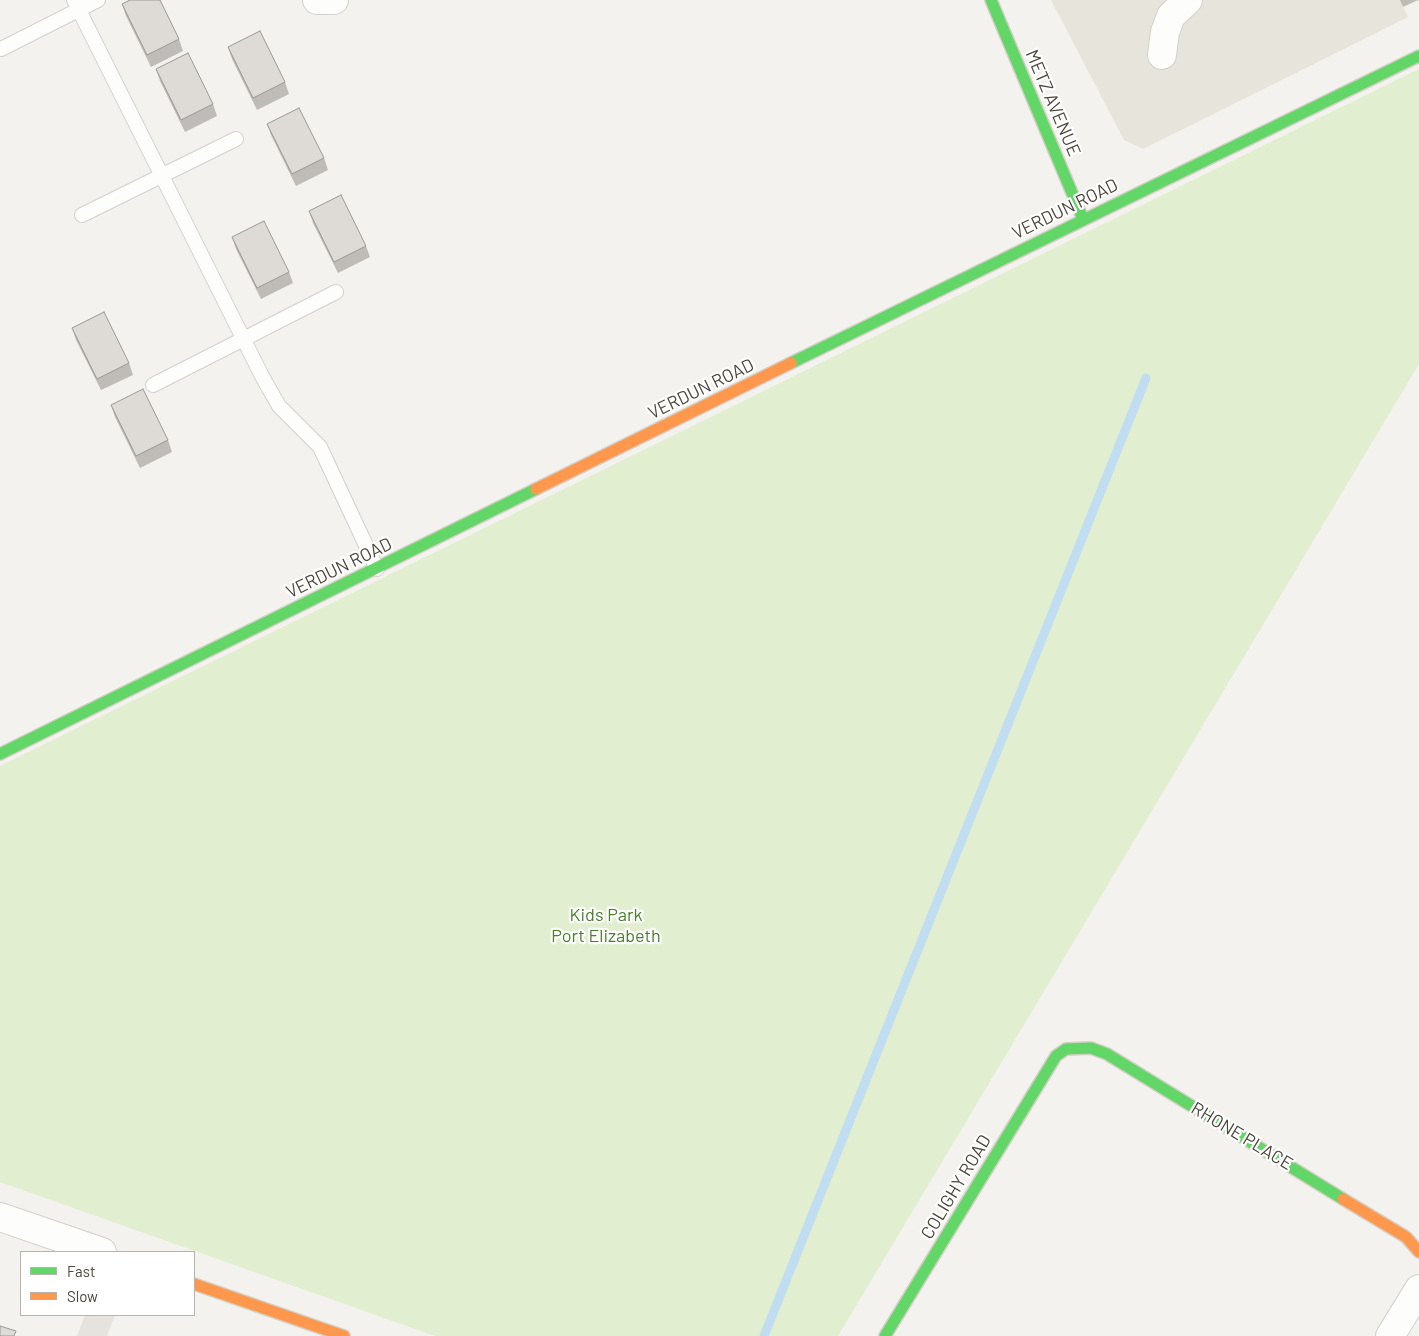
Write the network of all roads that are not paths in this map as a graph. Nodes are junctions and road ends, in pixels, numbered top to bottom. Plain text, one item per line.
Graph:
1 (98, 0) edge
2 (317, 0) edge
3 (334, 0) edge
4 (991, 0) edge
5 (1188, 0) edge
6 (76, 5) edge
7 (1, 49) dead end
8 (1162, 55) dead end
9 (1419, 56) edge
10 (236, 139) dead end
11 (162, 176) junction
12 (82, 215) dead end
13 (1083, 219) junction
14 (336, 292) dead end
15 (243, 339) junction
16 (153, 385) dead end
17 (377, 569) junction
18 (2, 749) edge
19 (1056, 1056) joint
20 (0, 1217) edge
21 (99, 1251) edge
22 (1419, 1252) edge
23 (195, 1284) edge
24 (1419, 1289) edge
25 (344, 1336) edge
26 (885, 1336) edge
27 (1390, 1336) edge

1 - 6 lane
2 - 3 street
4 - 13 street, METZ AVENUE
5 - 8 street
6 - 7 lane
6 - 11 lane
9 - 13 street, VERDUN ROAD
10 - 11 lane
11 - 12 lane
11 - 15 lane
13 - 17 street, VERDUN ROAD
14 - 15 lane
15 - 16 lane
15 - 17 lane
17 - 18 street, VERDUN ROAD
19 - 22 street, RHONE PLACE
19 - 26 street, COLIGHY ROAD
20 - 21 street
23 - 25 street
24 - 27 street

